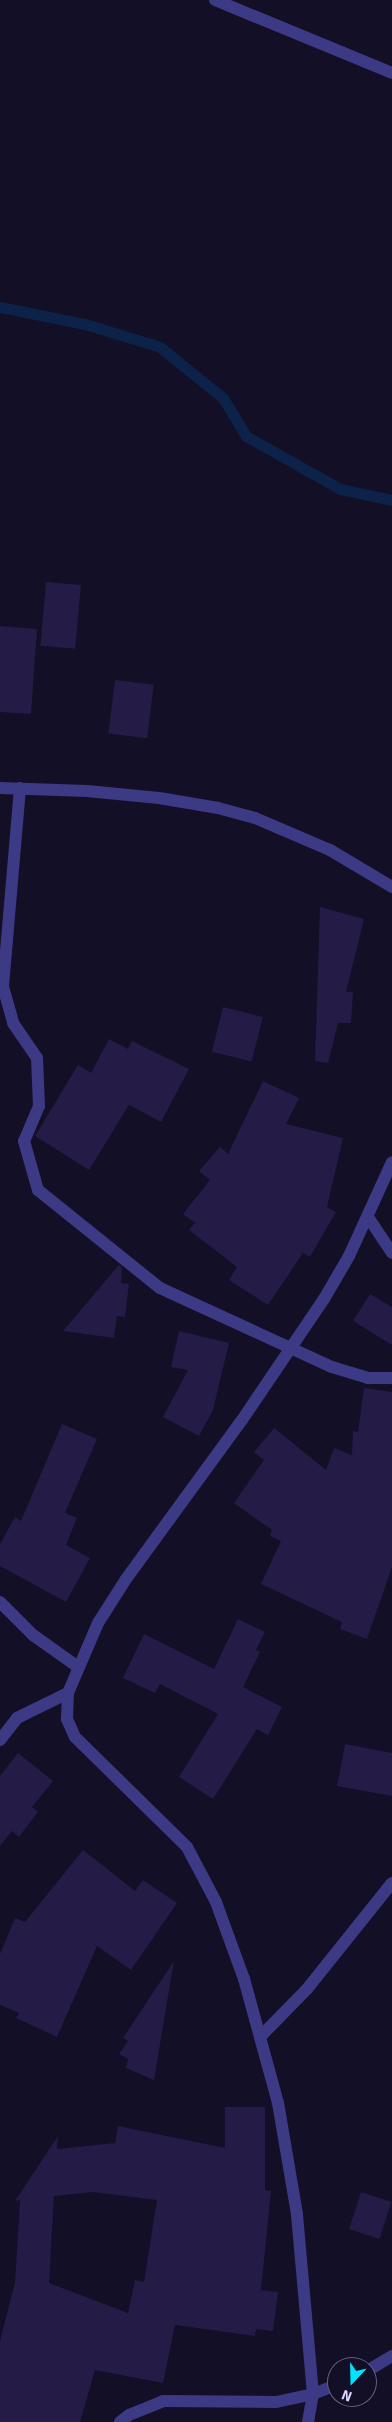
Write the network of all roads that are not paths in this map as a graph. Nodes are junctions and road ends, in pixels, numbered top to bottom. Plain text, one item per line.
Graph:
1 (215, 0) edge
2 (392, 72) edge
3 (0, 788) edge
4 (20, 788) junction
5 (392, 887) edge
6 (392, 1162) edge
7 (368, 1217) junction
8 (392, 1253) edge
9 (291, 1349) junction
10 (392, 1378) edge
11 (0, 1602) edge
12 (78, 1667) junction
13 (68, 1693) junction
14 (0, 1740) edge
15 (392, 1884) edge
16 (260, 2038) junction
17 (392, 2356) edge
18 (377, 2365) edge
19 (327, 2389) edge
20 (313, 2394) junction
21 (120, 2422) edge
22 (308, 2422) edge

1 - 2 street
3 - 4 street
4 - 5 street
4 - 9 street
6 - 7 street
7 - 8 street
7 - 9 street
9 - 10 street
9 - 12 street
11 - 12 street
12 - 13 street
13 - 14 street
13 - 16 street
15 - 16 street
16 - 20 street
17 - 18 street
19 - 20 street
20 - 21 street
20 - 22 street

